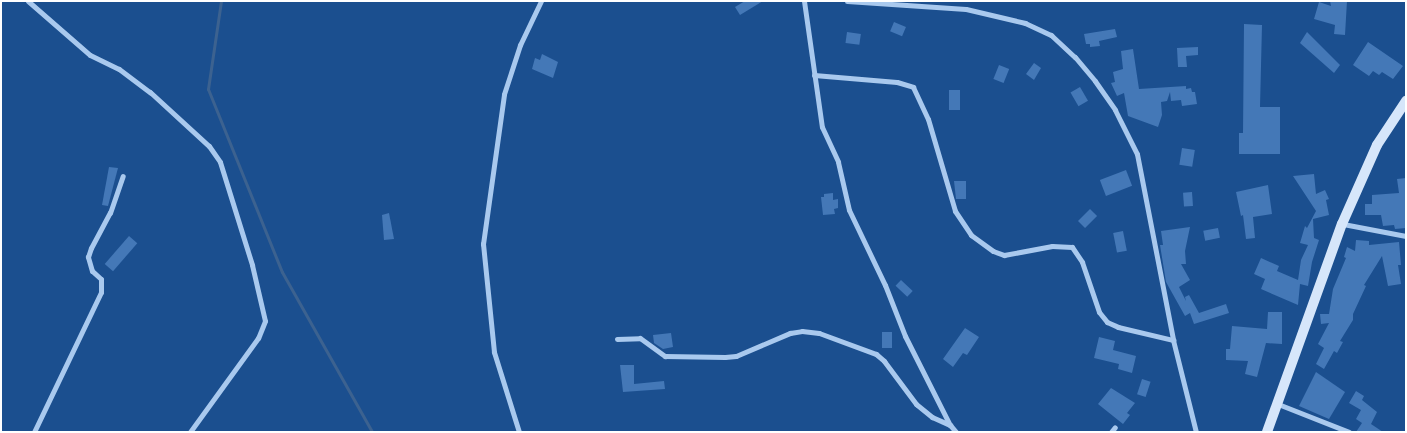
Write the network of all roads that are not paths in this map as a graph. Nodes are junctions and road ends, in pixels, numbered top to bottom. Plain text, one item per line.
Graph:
1 (28, 1) edge
2 (542, 1) edge
3 (804, 1) edge
4 (847, 1) edge
5 (814, 75) junction
6 (1406, 101) edge
7 (123, 176) dead end
8 (1342, 224) junction
9 (1406, 236) edge
10 (617, 339) dead end
11 (1173, 340) junction
12 (1278, 404) junction
13 (950, 425) junction
14 (1115, 427) dead end
15 (34, 432) edge
16 (190, 432) edge
17 (519, 432) edge
18 (956, 432) edge
19 (1111, 432) edge
20 (1196, 432) edge
21 (1267, 432) edge
22 (1348, 432) edge

1 - 16 street
2 - 17 street
3 - 5 street
4 - 11 street
5 - 11 street
5 - 13 street
6 - 8 street
7 - 15 street
8 - 9 street
8 - 12 street
10 - 13 street
11 - 20 street
12 - 21 street
12 - 22 street
13 - 18 street
14 - 19 street

